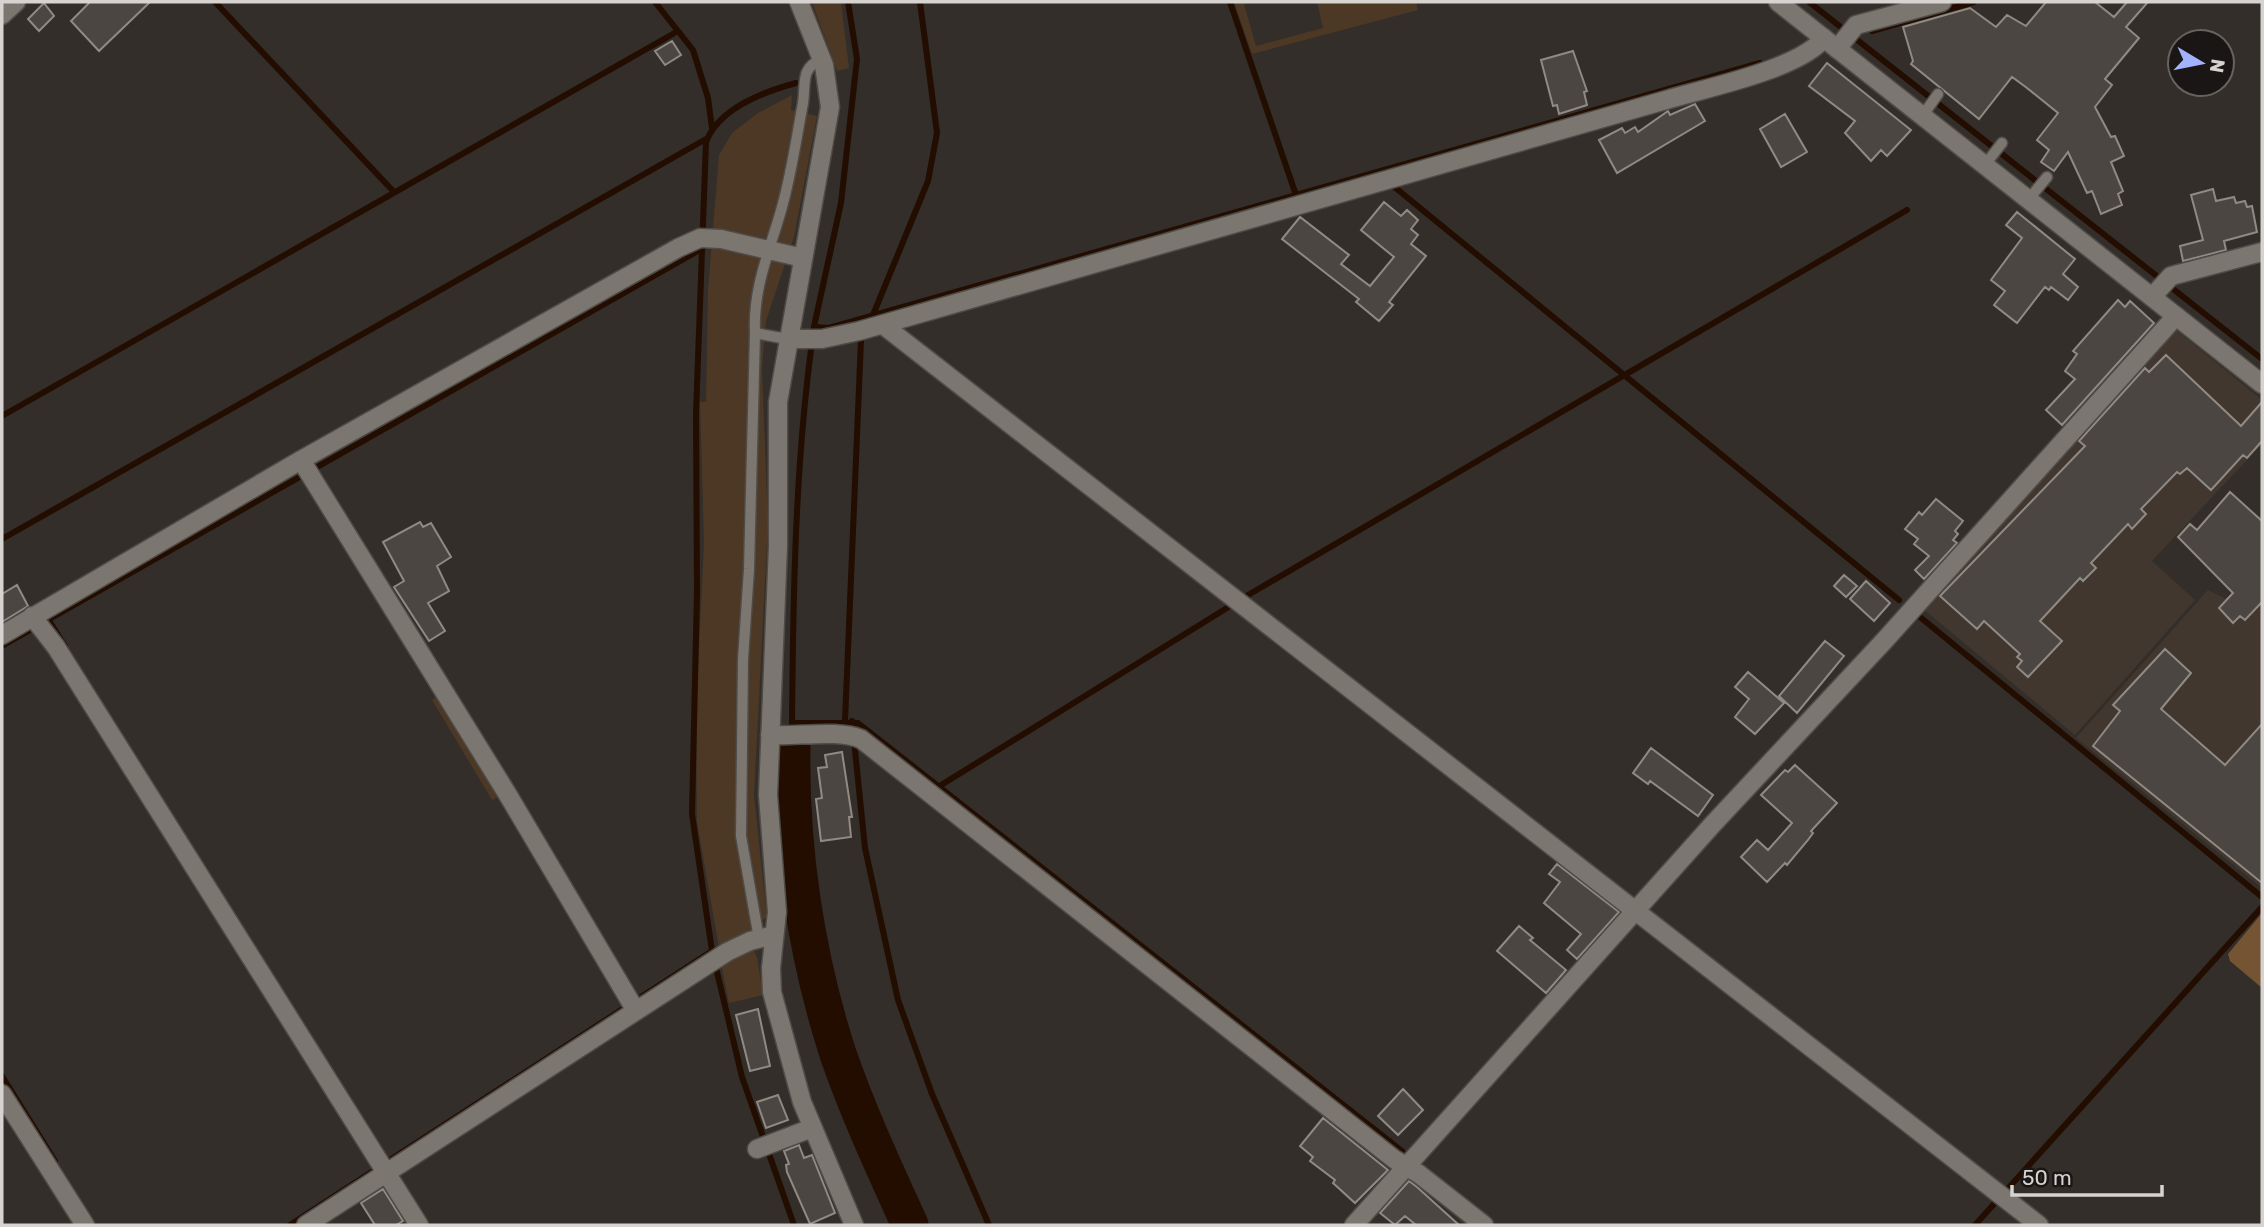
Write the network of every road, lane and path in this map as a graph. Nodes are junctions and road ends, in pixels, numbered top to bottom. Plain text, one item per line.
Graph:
1 (16, 2) edge
2 (799, 2) edge
3 (1778, 2) edge
4 (1942, 2) edge
5 (2, 15) edge
6 (1840, 39) junction
7 (822, 60) junction
8 (1937, 96) dead end
9 (1925, 111) junction
10 (2001, 145) dead end
11 (1987, 162) junction
12 (2046, 179) dead end
13 (2031, 196) junction
14 (767, 250) junction
15 (2262, 252) edge
16 (803, 258) junction
17 (2159, 289) junction
18 (2176, 316) junction
19 (883, 325) junction
20 (755, 333) junction
21 (794, 340) junction
22 (2262, 384) edge
23 (306, 467) junction
24 (38, 623) junction
25 (2, 635) edge
26 (784, 736) junction
27 (1637, 912) junction
28 (767, 937) junction
29 (633, 1005) junction
30 (2, 1094) edge
31 (812, 1128) junction
32 (762, 1147) dead end
33 (1407, 1167) junction
34 (381, 1168) junction
35 (85, 1225) edge
36 (306, 1225) edge
37 (419, 1225) edge
38 (854, 1225) edge
39 (1354, 1225) edge
40 (1484, 1225) edge
41 (2039, 1225) edge

1 - 5 street
2 - 7 street
3 - 6 street
4 - 6 street
6 - 9 street
6 - 19 street
7 - 14 lane
7 - 16 street
8 - 9 lane
9 - 11 street
10 - 11 lane
11 - 13 street
12 - 13 lane
13 - 17 street
14 - 16 street
14 - 20 lane
14 - 23 street
15 - 17 street
16 - 21 street
17 - 18 street
18 - 22 street
18 - 27 street
19 - 21 street
19 - 27 street
20 - 21 lane
20 - 28 lane
21 - 26 street
23 - 24 street
23 - 29 street
24 - 25 street
24 - 34 street
26 - 28 street
26 - 33 street
27 - 33 street
27 - 41 street
28 - 29 street
28 - 31 street
29 - 34 street
30 - 35 street
31 - 32 street
31 - 38 street
33 - 39 street
33 - 40 street
34 - 36 street
34 - 37 street

